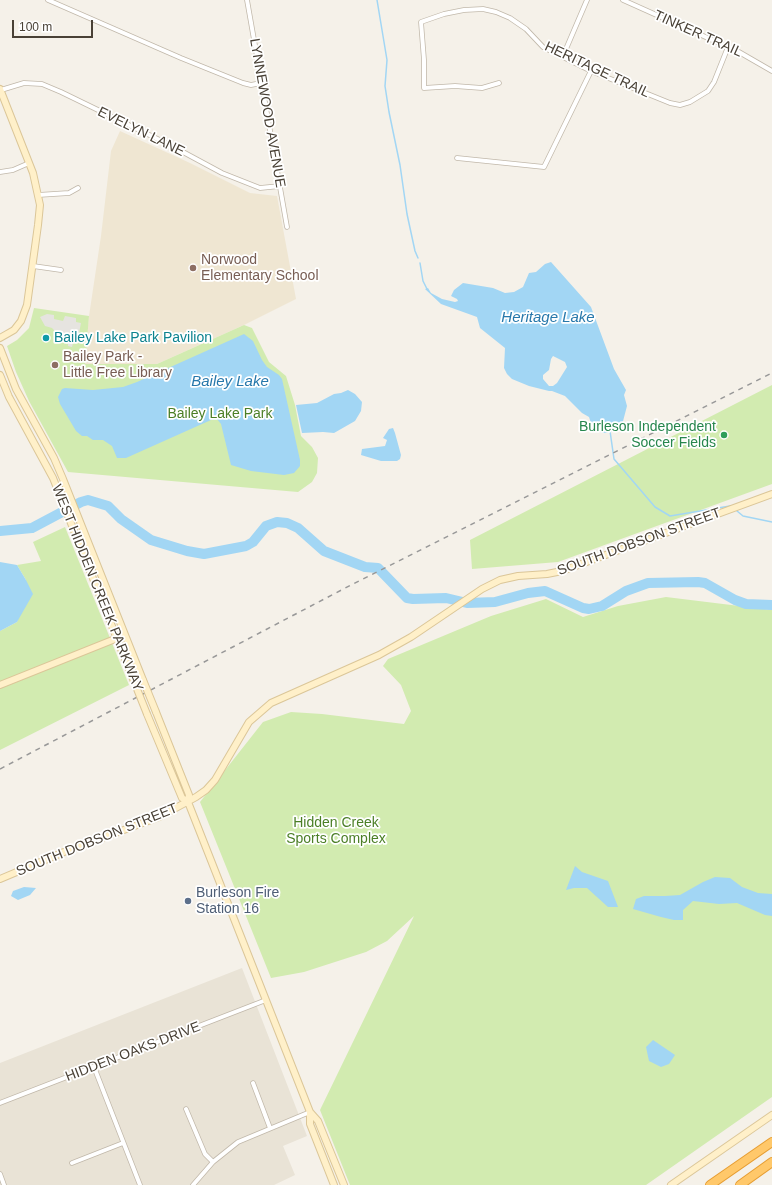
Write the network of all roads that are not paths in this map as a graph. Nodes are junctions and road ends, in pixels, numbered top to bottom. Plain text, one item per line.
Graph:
1 (48, 0) edge
2 (247, 0) edge
3 (587, 0) edge
4 (622, 0) edge
5 (728, 47) junction
6 (563, 56) junction
7 (591, 70) junction
8 (772, 71) edge
9 (261, 83) junction
10 (499, 83) dead end
11 (0, 90) edge
12 (457, 158) dead end
13 (29, 163) junction
14 (0, 172) edge
15 (280, 186) junction
16 (78, 188) dead end
17 (38, 194) junction
18 (287, 227) dead end
19 (33, 266) junction
20 (61, 270) dead end
21 (0, 338) edge
22 (0, 348) edge
23 (0, 375) edge
24 (772, 494) edge
25 (125, 635) junction
26 (116, 638) junction
27 (0, 685) edge
28 (188, 802) junction
29 (0, 879) edge
30 (266, 1000) junction
31 (94, 1067) junction
32 (253, 1083) dead end
33 (0, 1103) edge
34 (186, 1109) dead end
35 (310, 1112) junction
36 (772, 1114) edge
37 (270, 1128) junction
38 (772, 1142) edge
39 (124, 1143) junction
40 (214, 1162) junction
41 (772, 1162) edge
42 (72, 1163) dead end
43 (0, 1174) edge
44 (4, 1185) edge
45 (140, 1185) edge
46 (192, 1185) edge
47 (334, 1185) edge
48 (344, 1185) edge
49 (672, 1185) edge
50 (710, 1185) edge
51 (740, 1185) edge

1 - 9 street
2 - 9 street, LYNNEWOOD AVENUE
3 - 6 street
4 - 5 street, TINKER TRAIL
5 - 7 street, HERITAGE TRAIL
5 - 8 street, TINKER TRAIL
6 - 7 street, HERITAGE TRAIL
6 - 10 street, HERITAGE TRAIL
7 - 12 street
9 - 15 street, LYNNEWOOD AVENUE
11 - 13 main road
11 - 15 street, EVELYN LANE
13 - 14 street
13 - 17 main road
15 - 18 street, LYNNEWOOD AVENUE
16 - 17 street
17 - 19 main road
19 - 20 street
19 - 21 main road
22 - 25 main road, WEST HIDDEN CREEK PARKWAY
23 - 26 main road, WEST HIDDEN CREEK PARKWAY
24 - 28 main road, SOUTH DOBSON STREET
25 - 26 main road
25 - 28 main road, WEST HIDDEN CREEK PARKWAY, bridge
26 - 27 main road
26 - 28 main road, WEST HIDDEN CREEK PARKWAY, bridge
28 - 29 main road, SOUTH DOBSON STREET
28 - 30 main road
30 - 31 street, HIDDEN OAKS DRIVE
30 - 35 main road
31 - 33 street, HIDDEN OAKS DRIVE
31 - 39 street
32 - 37 street
34 - 40 street
35 - 37 street
35 - 47 main road
35 - 48 main road
36 - 49 main road
37 - 40 street
38 - 50 highway
39 - 42 street
39 - 45 street
40 - 46 street
41 - 51 highway
43 - 44 street

